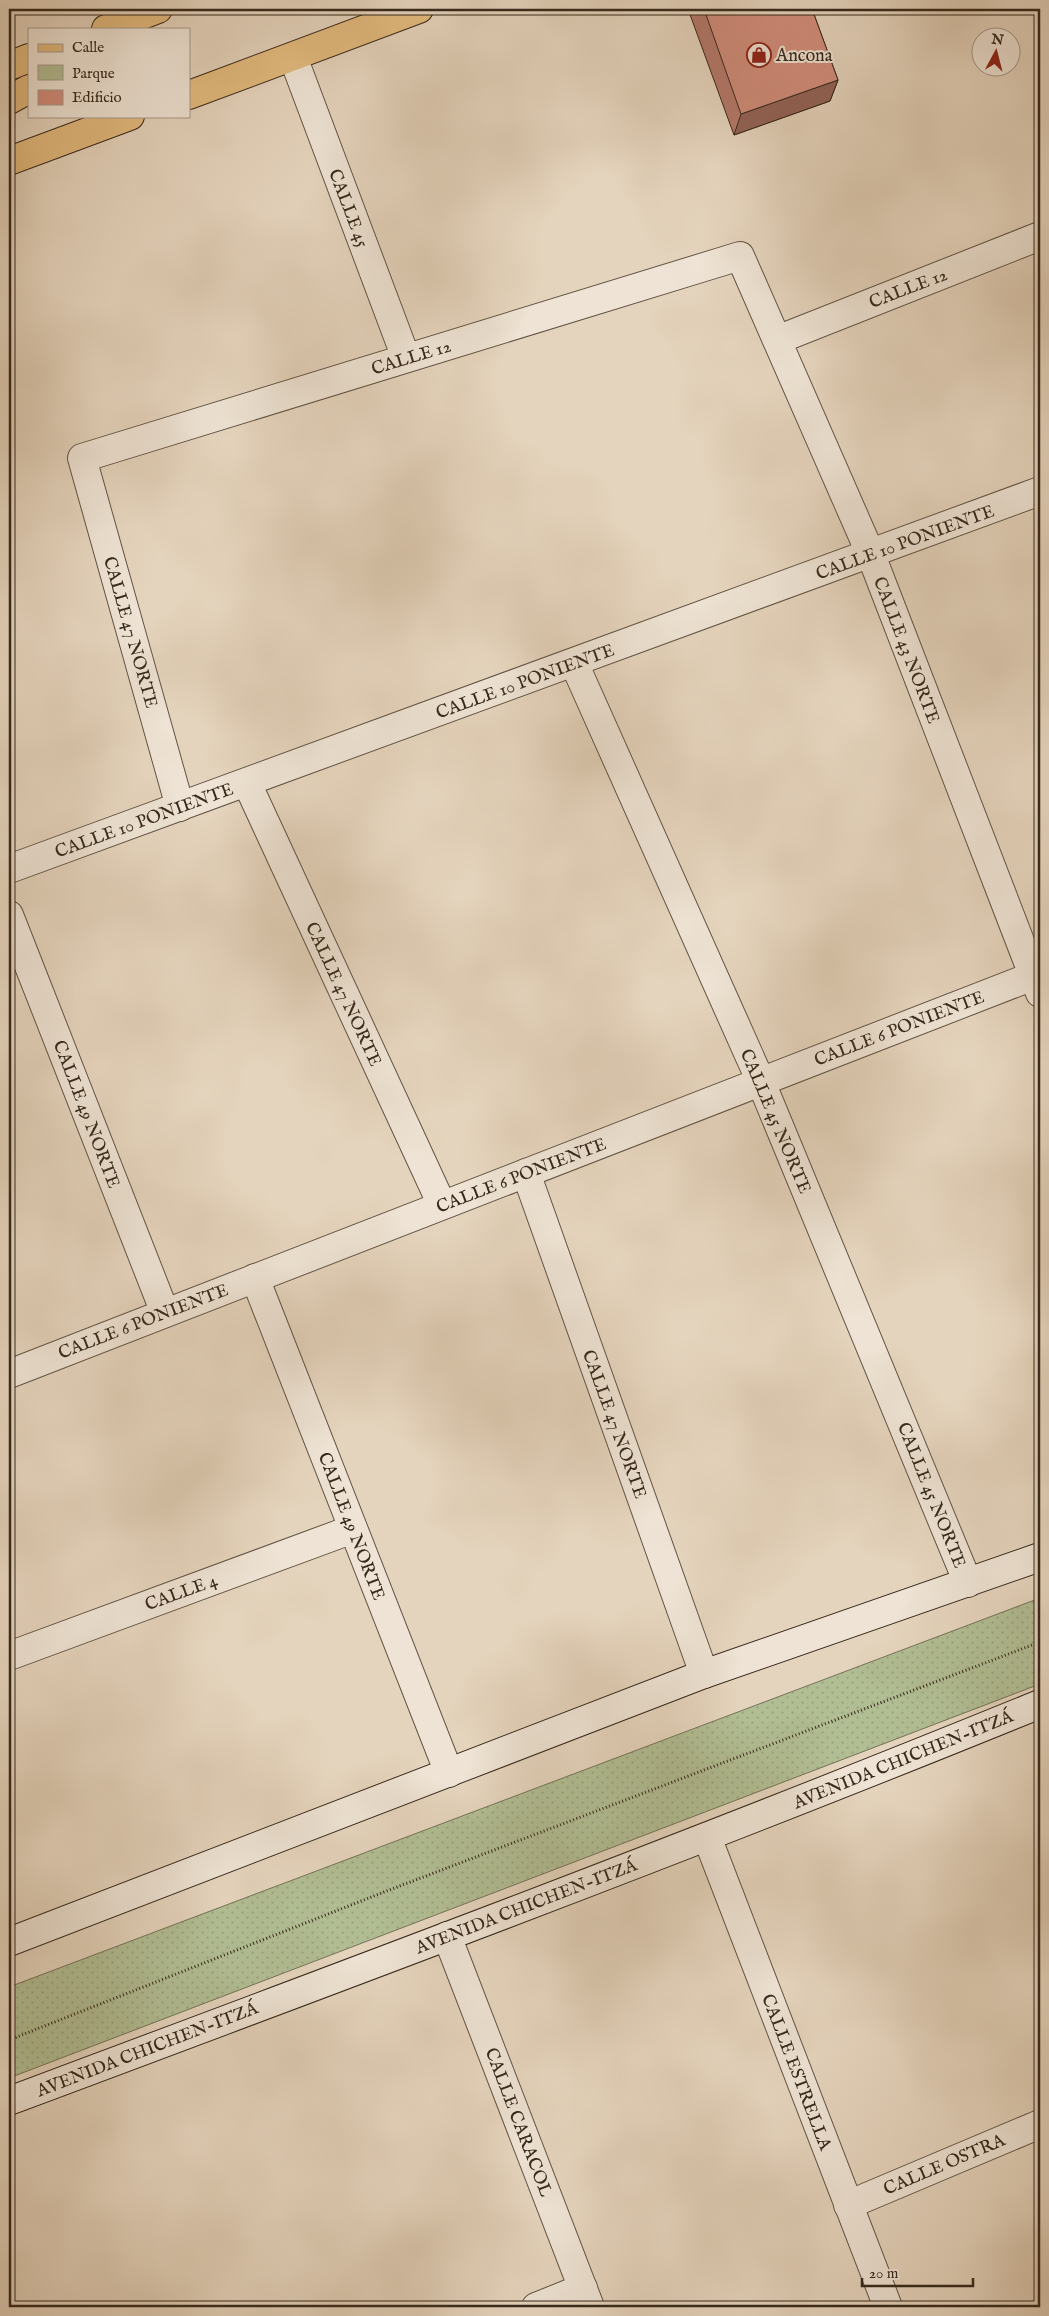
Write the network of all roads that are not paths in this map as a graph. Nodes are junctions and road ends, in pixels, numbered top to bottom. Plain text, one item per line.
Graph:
1 (158, 9) edge
2 (172, 9) edge
3 (419, 9) edge
4 (109, 28) edge
5 (138, 28) edge
6 (292, 57) junction
7 (28, 58) edge
8 (9, 66) edge
9 (28, 90) edge
10 (190, 95) edge
11 (9, 100) edge
12 (125, 118) edge
13 (9, 161) edge
14 (1040, 236) edge
15 (740, 256) joint
16 (777, 340) junction
17 (406, 358) junction
18 (82, 458) joint
19 (1040, 491) edge
20 (871, 555) junction
21 (574, 663) junction
22 (246, 782) junction
23 (180, 807) junction
24 (9, 869) edge
25 (9, 915) edge
26 (1037, 985) edge
27 (761, 1082) junction
28 (526, 1173) junction
29 (442, 1205) junction
30 (255, 1278) junction
31 (164, 1313) junction
32 (9, 1374) edge
33 (353, 1529) junction
34 (1040, 1557) edge
35 (968, 1583) junction
36 (9, 1656) edge
37 (704, 1674) junction
38 (1040, 1704) edge
39 (449, 1773) junction
40 (707, 1837) junction
41 (447, 1936) junction
42 (9, 1942) edge
43 (9, 2101) edge
44 (1040, 2124) edge
45 (848, 2205) junction
46 (587, 2298) edge
47 (536, 2307) edge
48 (888, 2307) edge

1 - 4 main road
2 - 5 main road
3 - 6 main road
6 - 10 main road
6 - 17 street, CALLE 45
7 - 8 main road
9 - 11 main road
12 - 13 main road
14 - 16 street, CALLE 12
15 - 16 street, CALLE 43 NORTE
15 - 17 street, CALLE 12
16 - 20 street, CALLE 43 NORTE
17 - 18 street, CALLE 12
18 - 23 street, CALLE 47 NORTE
19 - 20 street, CALLE 10 PONIENTE
20 - 21 street, CALLE 10 PONIENTE
20 - 26 street, CALLE 43 NORTE
21 - 22 street, CALLE 10 PONIENTE
21 - 27 street, CALLE 45 NORTE
22 - 23 street, CALLE 10 PONIENTE
22 - 29 street, CALLE 47 NORTE
23 - 24 street, CALLE 10 PONIENTE
25 - 31 street, CALLE 49 NORTE
26 - 27 street, CALLE 6 PONIENTE
27 - 28 street, CALLE 6 PONIENTE
27 - 35 street, CALLE 45 NORTE
28 - 29 street, CALLE 6 PONIENTE
28 - 37 street, CALLE 47 NORTE
29 - 30 street, CALLE 6 PONIENTE
30 - 31 street, CALLE 6 PONIENTE
30 - 33 street, CALLE 49 NORTE
31 - 32 street, CALLE 6 PONIENTE
33 - 36 street, CALLE 4
33 - 39 street, CALLE 49 NORTE
34 - 35 street
35 - 37 street
37 - 39 street
38 - 40 street, AVENIDA CHICHEN-ITZÁ
39 - 42 street
40 - 41 street, AVENIDA CHICHEN-ITZÁ
40 - 45 street, CALLE ESTRELLA
41 - 43 street, AVENIDA CHICHEN-ITZÁ
41 - 46 street, CALLE CARACOL
44 - 45 street, CALLE OSTRA
45 - 48 street, CALLE ESTRELLA
46 - 47 street

